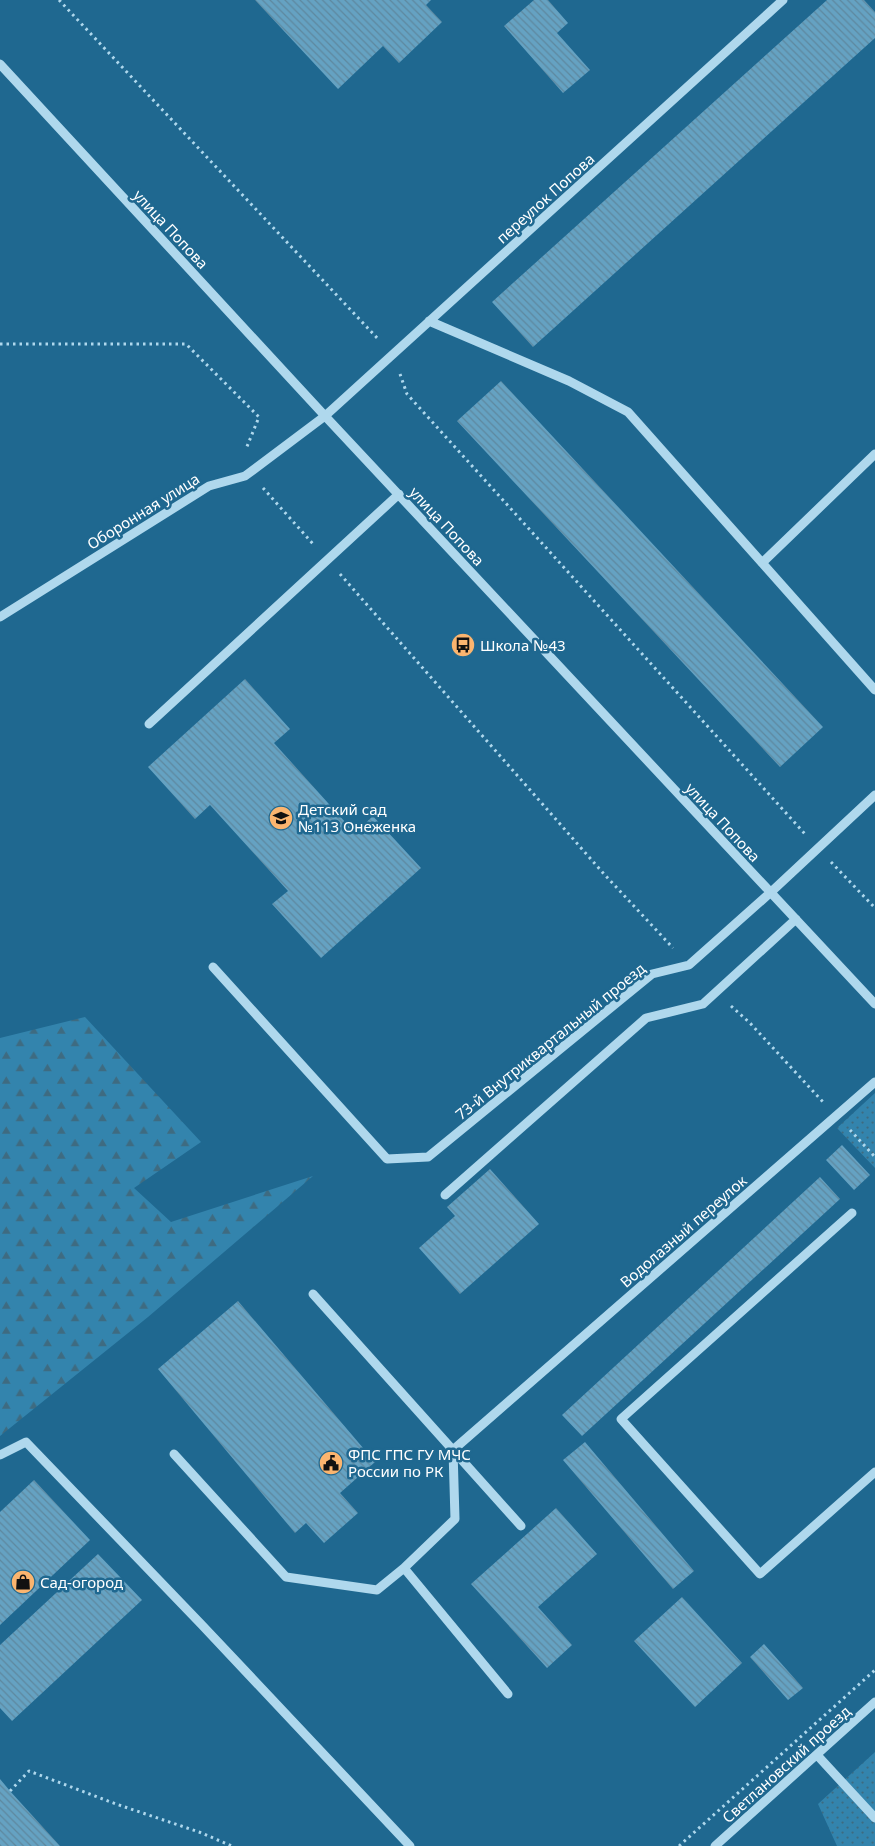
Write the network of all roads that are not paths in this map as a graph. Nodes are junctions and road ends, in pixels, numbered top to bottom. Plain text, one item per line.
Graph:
1 (783, 0) edge
2 (0, 64) edge
3 (429, 321) junction
4 (325, 416) junction
5 (875, 454) edge
6 (398, 494) junction
7 (762, 563) junction
8 (0, 617) edge
9 (875, 690) edge
10 (149, 724) dead end
11 (875, 795) edge
12 (770, 892) junction
13 (796, 919) junction
14 (213, 967) dead end
15 (875, 1004) edge
16 (875, 1082) edge
17 (445, 1195) dead end
18 (852, 1213) dead end
19 (313, 1294) dead end
20 (453, 1450) junction
21 (174, 1454) dead end
22 (0, 1456) edge
23 (875, 1472) edge
24 (521, 1526) dead end
25 (404, 1568) junction
26 (508, 1694) dead end
27 (875, 1702) edge
28 (817, 1755) junction
29 (875, 1818) edge
30 (410, 1846) edge
31 (715, 1846) edge

1 - 3 street, переулок Попова
2 - 4 street, улица Попова
3 - 4 street, переулок Попова
3 - 7 street
4 - 6 street, улица Попова
4 - 8 street, Оборонная улица
5 - 7 street
6 - 10 street
6 - 12 street, улица Попова
7 - 9 street
11 - 12 street, 73-й Внутриквартальный проезд
12 - 13 street, улица Попова
12 - 14 street, 73-й Внутриквартальный проезд
13 - 15 street, улица Попова
13 - 17 street
16 - 20 street, Водолазный переулок
18 - 23 street
19 - 20 street
20 - 24 street
20 - 25 street
21 - 25 street
22 - 30 street
25 - 26 street
27 - 28 street, Светлановский проезд
28 - 29 street
28 - 31 street, Светлановский проезд

